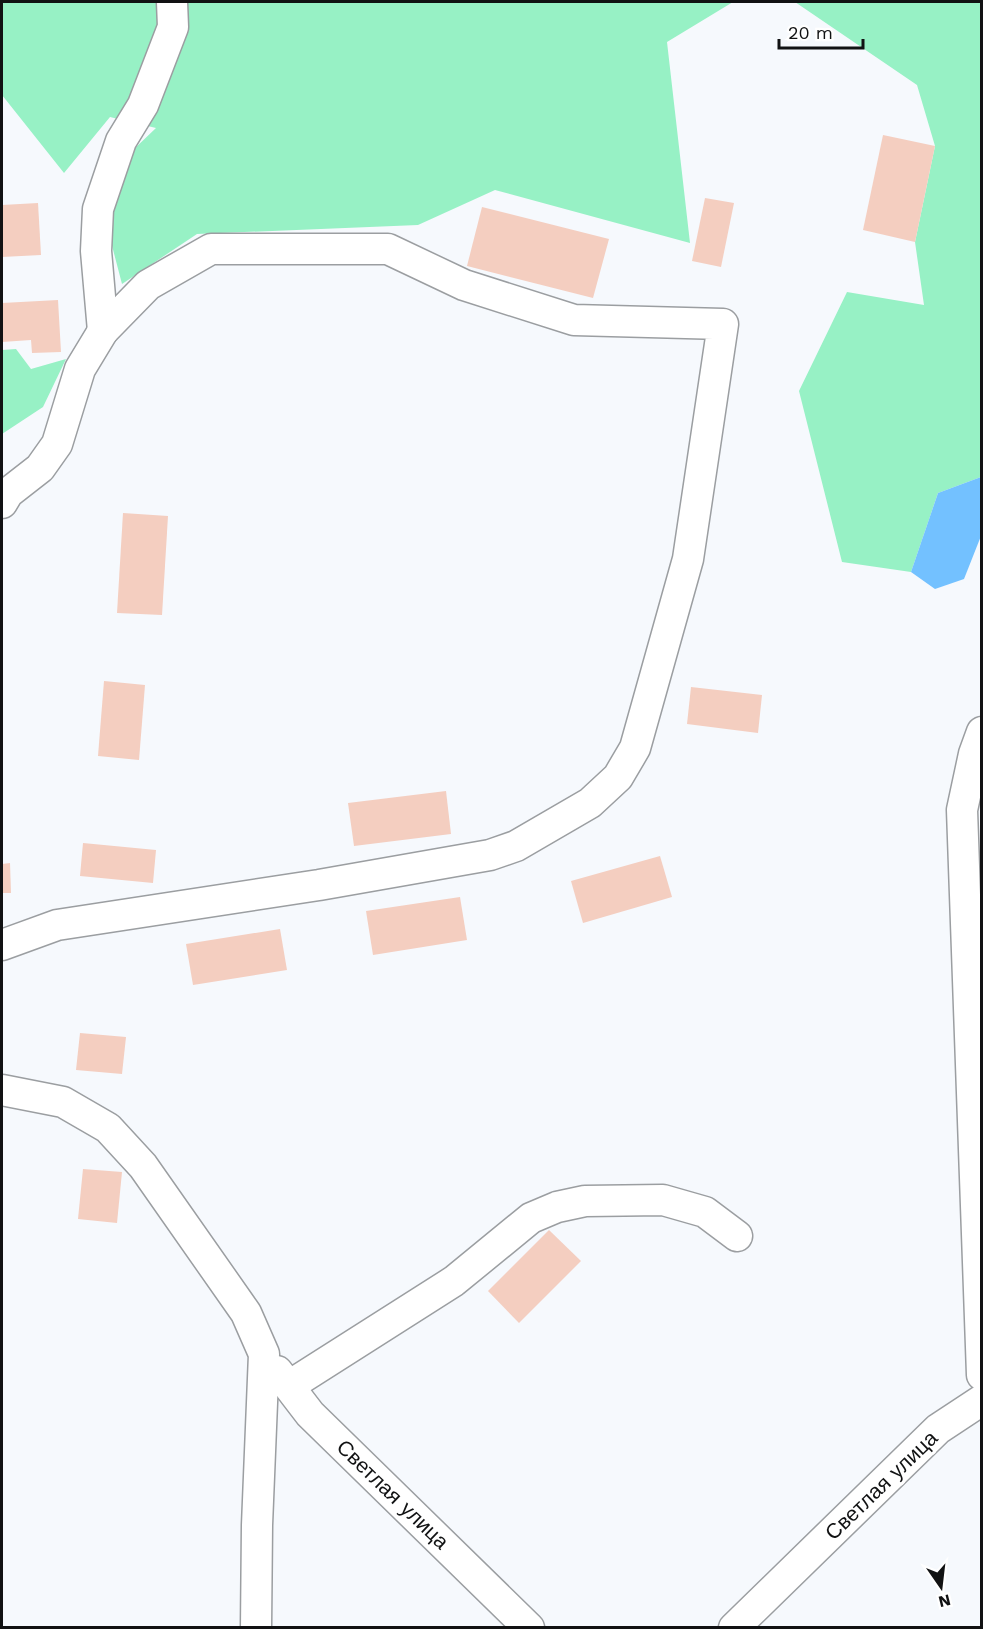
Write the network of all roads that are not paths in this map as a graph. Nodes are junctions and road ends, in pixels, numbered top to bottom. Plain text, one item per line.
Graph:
1 (172, 2) edge
2 (104, 331) junction
3 (2, 503) edge
4 (981, 732) edge
5 (2, 945) edge
6 (2, 1090) edge
7 (737, 1236) dead end
8 (264, 1354) junction
9 (981, 1375) edge
10 (289, 1386) junction
11 (981, 1400) edge
12 (256, 1628) edge
13 (529, 1628) edge
14 (734, 1628) edge

1 - 2 street
2 - 3 street
2 - 5 street
4 - 9 street
6 - 8 street
7 - 10 street
8 - 10 street, Светлая улица
8 - 12 street
10 - 13 street, Светлая улица
11 - 14 street, Светлая улица

